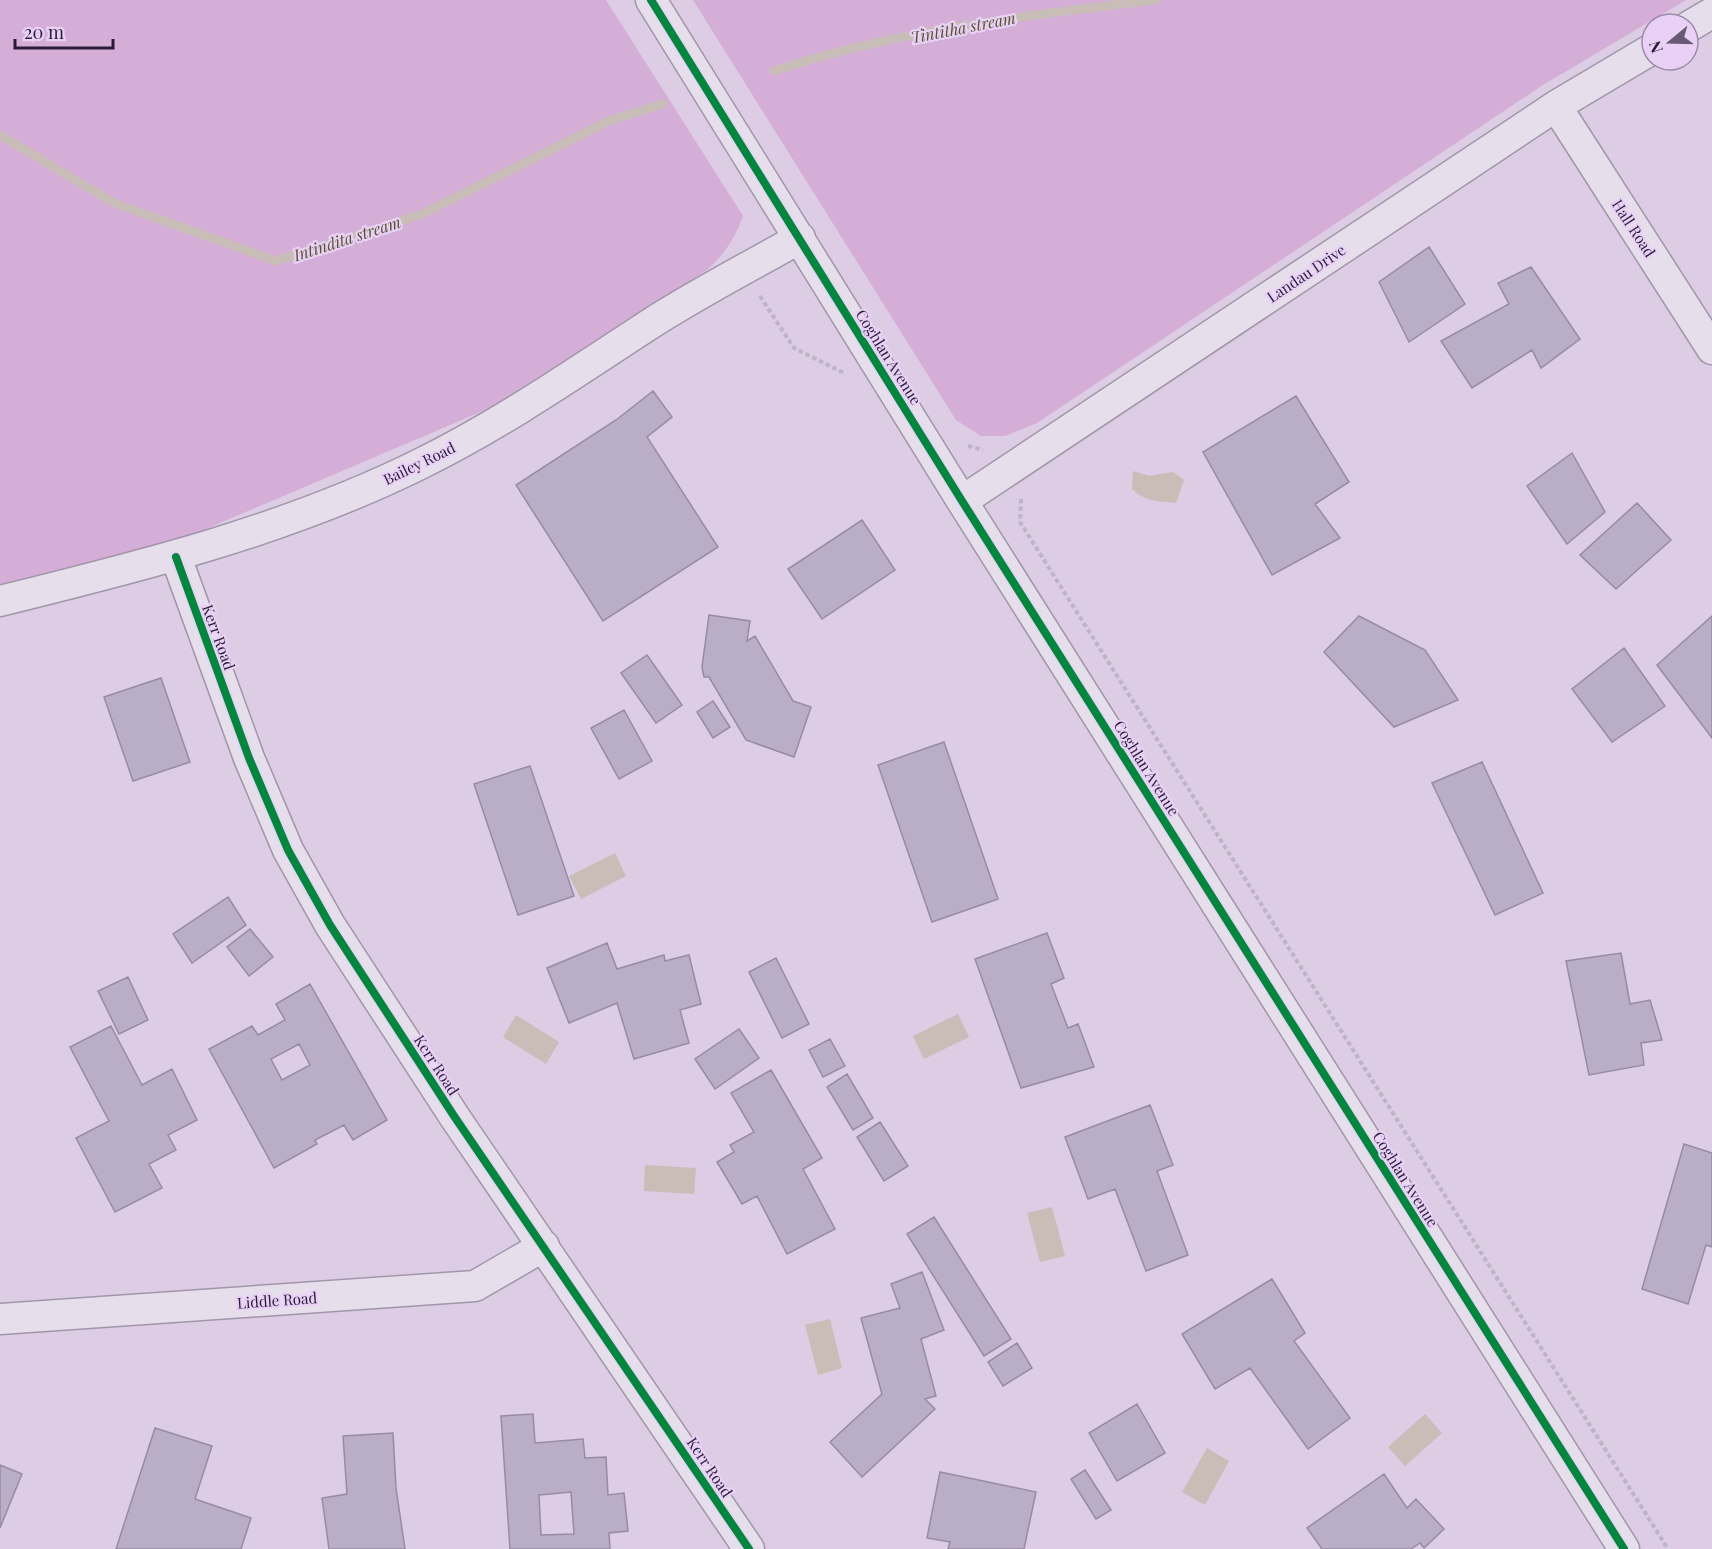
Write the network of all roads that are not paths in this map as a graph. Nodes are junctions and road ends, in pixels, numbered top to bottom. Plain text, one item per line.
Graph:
1 (651, 0) edge
2 (1640, 56) edge
3 (1556, 106) junction
4 (800, 237) junction
5 (1712, 349) edge
6 (962, 501) junction
7 (176, 557) junction
8 (0, 601) edge
9 (544, 1246) junction
10 (0, 1319) edge
11 (749, 1549) edge
12 (1624, 1549) edge

1 - 4 street, Coghlan Avenue
2 - 3 street, Landau Drive
3 - 5 street, Hall Road
3 - 6 street, Landau Drive
4 - 6 street, Coghlan Avenue
4 - 7 street, Bailey Road
6 - 12 street, Coghlan Avenue
7 - 8 street, Bailey Road
7 - 9 street, Kerr Road
9 - 10 street, Liddle Road
9 - 11 street, Kerr Road

